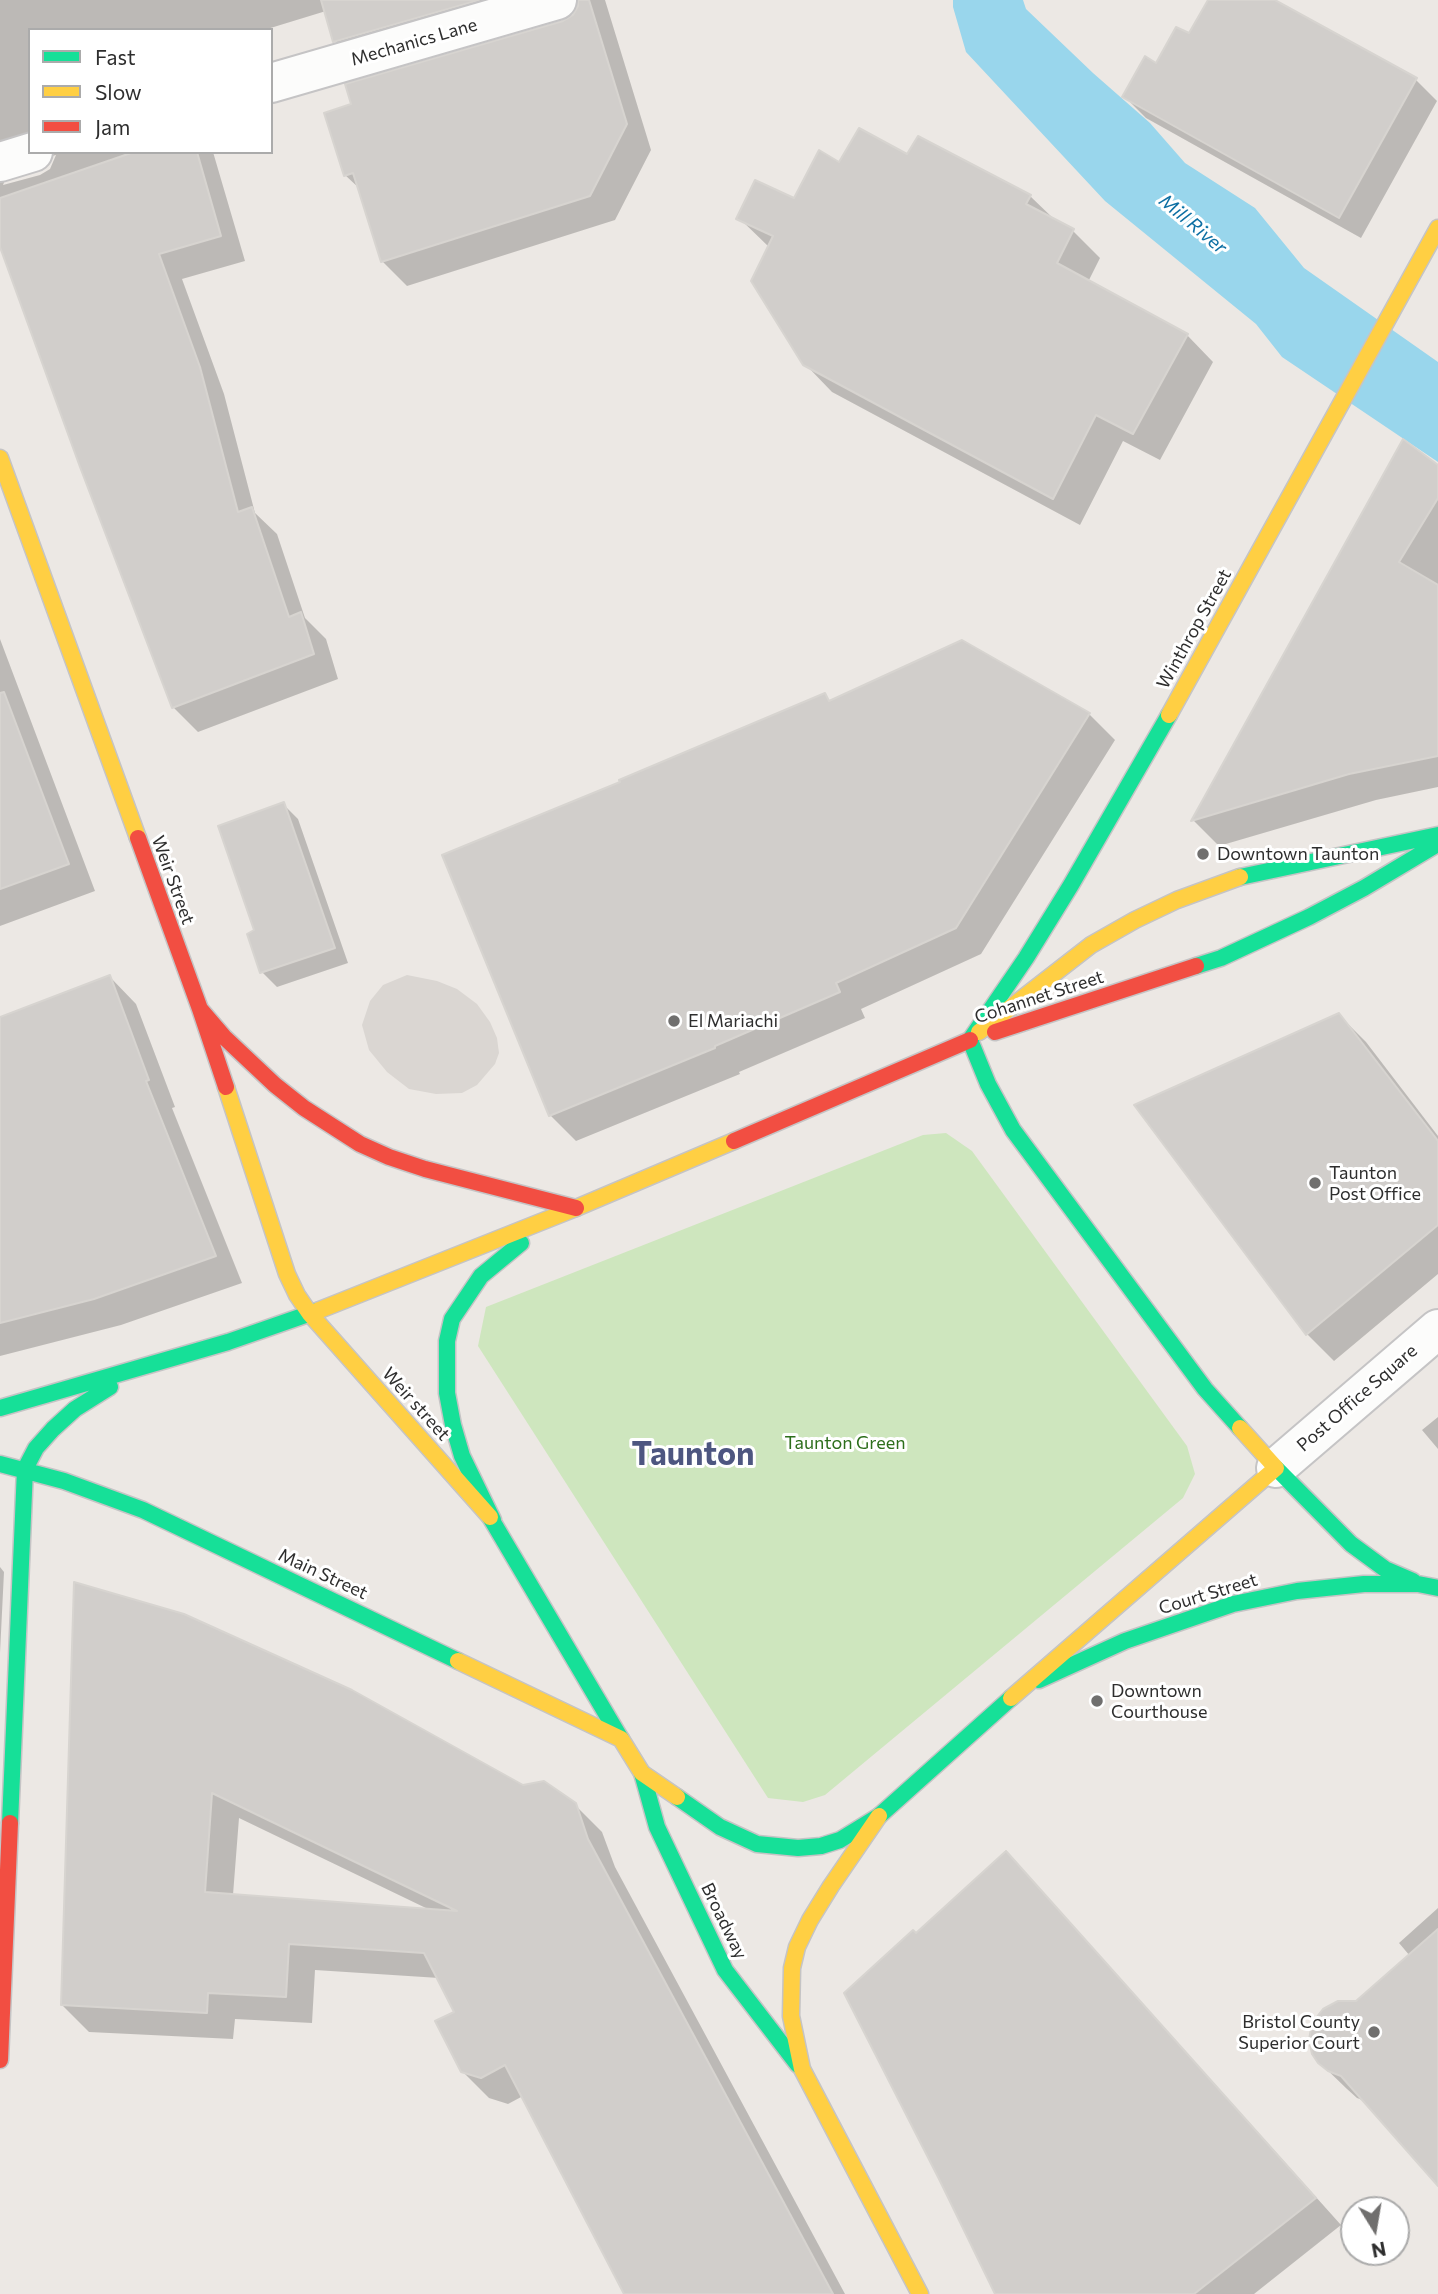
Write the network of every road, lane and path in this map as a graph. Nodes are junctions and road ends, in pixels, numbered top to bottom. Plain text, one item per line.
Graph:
1 (557, 0) edge
2 (273, 82) edge
3 (28, 154) edge
4 (0, 162) edge
5 (1438, 228) edge
6 (0, 458) edge
7 (1438, 835) edge
8 (1438, 843) edge
9 (200, 1009) junction
10 (970, 1040) junction
11 (576, 1208) junction
12 (310, 1314) junction
13 (1438, 1329) edge
14 (179, 1356) junction
15 (0, 1408) edge
16 (0, 1464) edge
17 (1276, 1468) junction
18 (25, 1469) junction
19 (493, 1520) junction
20 (1418, 1584) junction
21 (1438, 1588) edge
22 (1021, 1689) junction
23 (621, 1740) junction
24 (642, 1773) junction
25 (879, 1816) junction
26 (0, 2060) edge
27 (802, 2069) junction
28 (919, 2294) edge

1 - 2 street, Mechanics Lane
3 - 4 street
5 - 10 main road, Winthrop Street
6 - 9 main road, Weir Street
7 - 10 main road, Cohannet Street
8 - 10 main road, Cohannet Street
9 - 11 main road
9 - 12 main road, Weir Street
10 - 11 main road
10 - 17 main road
11 - 12 main road
11 - 19 main road
12 - 14 main road
12 - 19 main road, Weir street
13 - 17 street, Post Office Square
14 - 15 main road
14 - 18 main road
16 - 18 main road, Main Street
17 - 20 main road, Court Street
17 - 22 main road
18 - 23 main road, Main Street
18 - 26 main road
19 - 23 main road
20 - 21 main road, Court Street
20 - 22 main road, Court Street
22 - 25 main road
23 - 24 main road
24 - 25 main road
24 - 27 main road, Broadway
25 - 27 main road, Broadway
27 - 28 main road, Broadway

